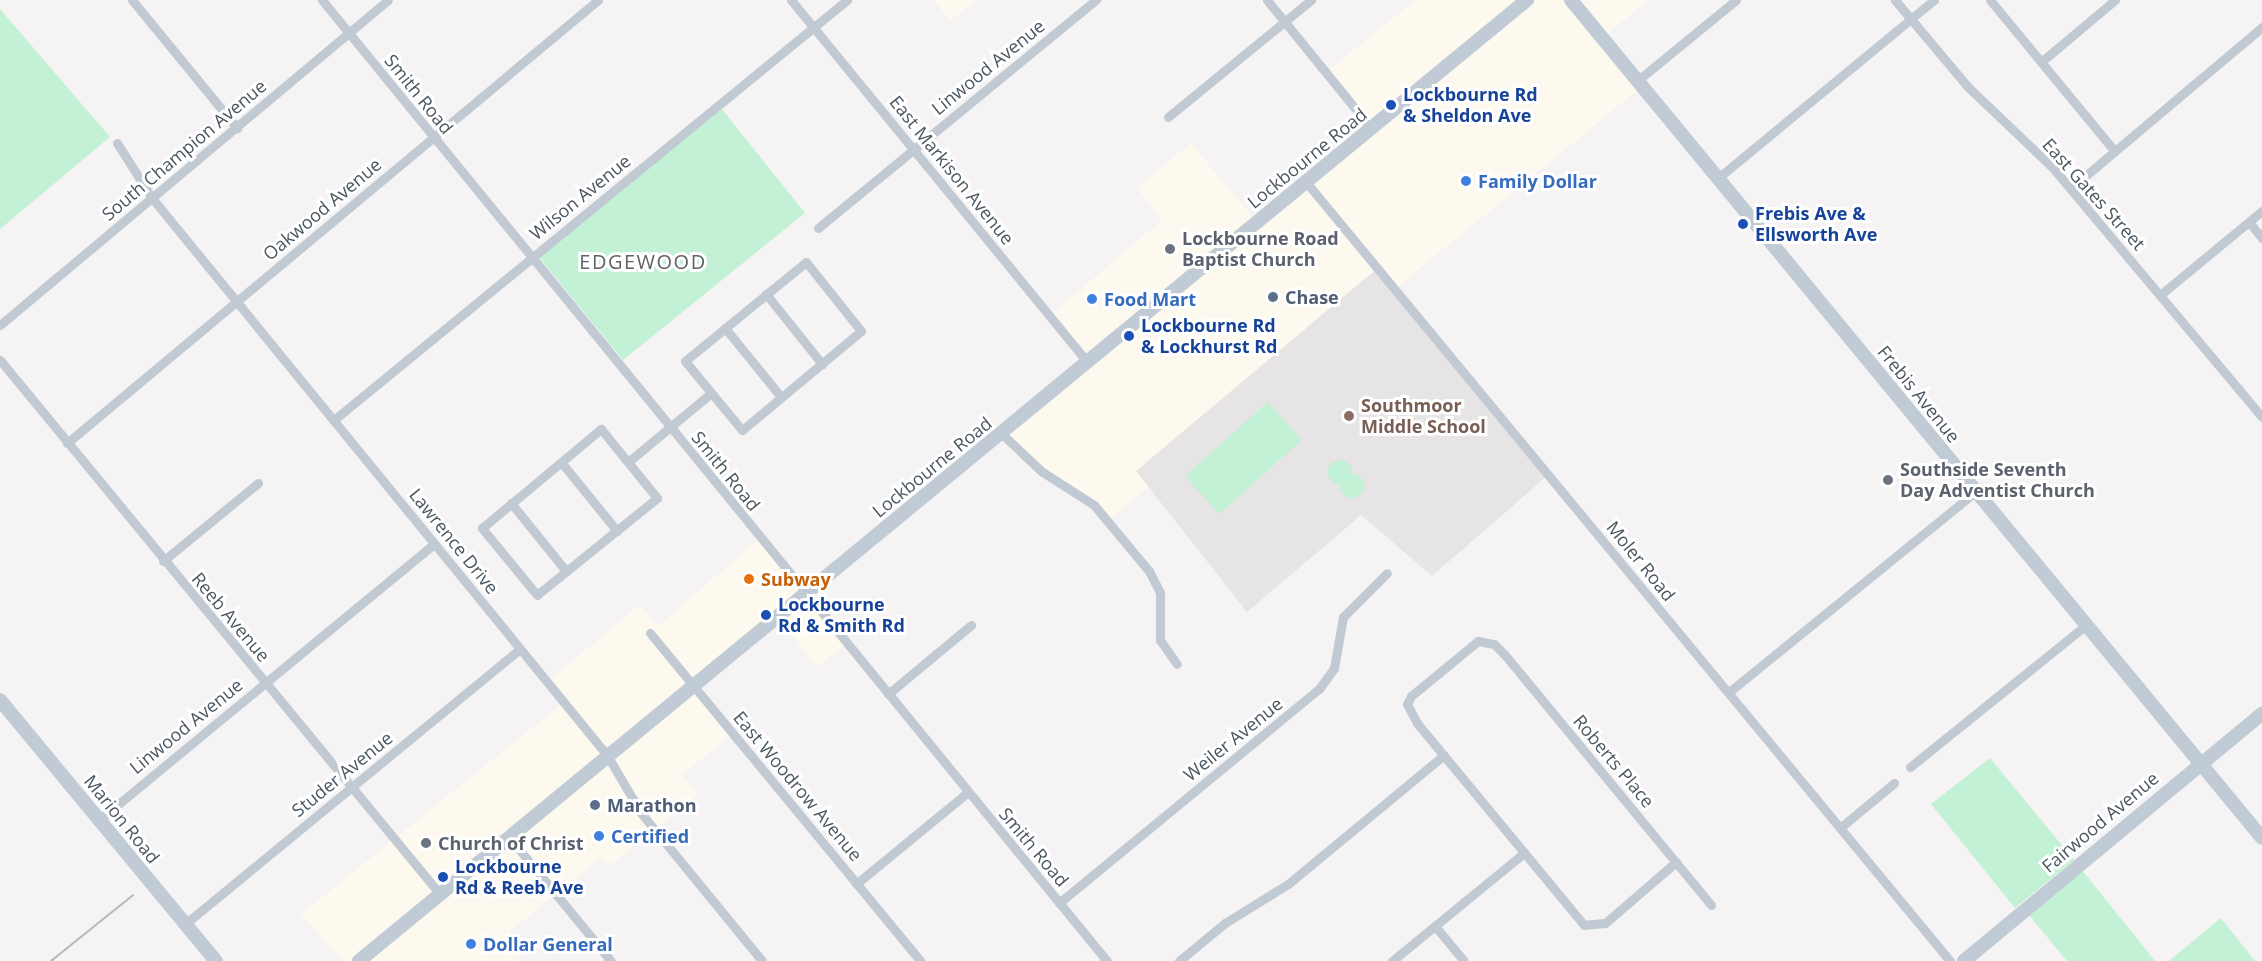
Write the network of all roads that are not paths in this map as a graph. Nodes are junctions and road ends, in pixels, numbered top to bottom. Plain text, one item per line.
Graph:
1 (132, 0) edge
2 (322, 0) edge
3 (388, 0) edge
4 (598, 0) edge
5 (791, 0) edge
6 (847, 0) edge
7 (1096, 0) edge
8 (1267, 0) edge
9 (1311, 0) edge
10 (1527, 0) edge
11 (1571, 0) edge
12 (1736, 0) edge
13 (1894, 0) edge
14 (1935, 0) edge
15 (1990, 0) edge
16 (2115, 0) edge
17 (1911, 20) junction
18 (1284, 22) junction
19 (813, 27) junction
20 (2262, 27) edge
21 (348, 33) junction
22 (2040, 62) junction
23 (1637, 81) junction
24 (1167, 117) dead end
25 (237, 128) junction
26 (1371, 128) junction
27 (434, 138) junction
28 (117, 143) dead end
29 (2113, 149) junction
30 (914, 150) junction
31 (1718, 178) junction
32 (1306, 182) junction
33 (2071, 188) junction
34 (152, 198) junction
35 (2262, 211) edge
36 (2249, 222) junction
37 (818, 228) dead end
38 (2262, 238) edge
39 (532, 259) junction
40 (766, 294) junction
41 (2160, 295) junction
42 (238, 301) junction
43 (0, 325) edge
44 (725, 328) junction
45 (0, 360) edge
46 (1087, 362) junction
47 (822, 364) junction
48 (711, 393) junction
49 (781, 397) junction
50 (2262, 417) edge
51 (335, 419) junction
52 (670, 428) junction
53 (1001, 433) junction
54 (67, 442) junction
55 (561, 462) junction
56 (628, 462) junction
57 (258, 483) dead end
58 (1976, 492) junction
59 (512, 503) junction
60 (617, 531) junction
61 (434, 543) junction
62 (163, 561) junction
63 (567, 571) junction
64 (1387, 573) dead end
65 (804, 594) junction
66 (971, 625) dead end
67 (2086, 625) junction
68 (650, 633) dead end
69 (520, 649) junction
70 (1177, 664) dead end
71 (265, 683) junction
72 (693, 685) junction
73 (1728, 693) junction
74 (888, 694) junction
75 (0, 700) edge
76 (2262, 714) edge
77 (607, 755) junction
78 (1444, 755) junction
79 (2200, 763) junction
80 (1910, 767) dead end
81 (1894, 783) dead end
82 (351, 788) junction
83 (968, 792) junction
84 (99, 820) junction
85 (1841, 827) junction
86 (509, 837) junction
87 (2262, 838) edge
88 (1524, 853) junction
89 (1676, 862) junction
90 (856, 884) junction
91 (440, 893) junction
92 (1059, 903) junction
93 (1711, 905) dead end
94 (185, 924) junction
95 (1435, 926) junction
96 (216, 961) edge
97 (359, 961) edge
98 (611, 961) edge
99 (762, 961) edge
100 (920, 961) edge
101 (1107, 961) edge
102 (1179, 961) edge
103 (1392, 961) edge
104 (1464, 961) edge
105 (1950, 961) edge
106 (1964, 961) edge

1 - 25 street
2 - 21 street, Smith Road
3 - 21 street, South Champion Avenue
4 - 27 street, Oakwood Avenue
5 - 19 street, East Markison Avenue
6 - 19 street, Wilson Avenue
7 - 30 street, Linwood Avenue
8 - 18 street
9 - 18 street
10 - 26 main road, Lockbourne Road
11 - 23 main road, Frebis Avenue
12 - 23 street
13 - 17 street, East Gates Street
14 - 17 street
15 - 22 street
16 - 22 street
17 - 31 street
17 - 33 street, East Gates Street
18 - 24 street
18 - 26 street
19 - 30 street, East Markison Avenue
19 - 39 street, Wilson Avenue
20 - 29 street
21 - 25 street, South Champion Avenue
21 - 27 street, Smith Road
22 - 29 street
23 - 31 main road, Frebis Avenue
25 - 34 street, South Champion Avenue
26 - 32 main road, Lockbourne Road
27 - 39 street, Smith Road
27 - 42 street, Oakwood Avenue
28 - 34 street, Lawrence Drive
29 - 33 street
30 - 37 street, Linwood Avenue
30 - 46 street, East Markison Avenue
31 - 58 main road, Frebis Avenue
32 - 46 main road, Lockbourne Road
32 - 73 street, Moler Road
33 - 41 street, East Gates Street
34 - 42 street, Lawrence Drive
34 - 43 street, South Champion Avenue
35 - 36 street
36 - 38 street
36 - 41 street
39 - 51 street, Wilson Avenue
39 - 52 street, Smith Road
40 - 44 street
40 - 47 street
40 - 47 street
41 - 50 street, East Gates Street
42 - 51 street, Lawrence Drive
42 - 54 street, Oakwood Avenue
44 - 48 street
44 - 49 street
45 - 54 street, Reeb Avenue
46 - 53 main road, Lockbourne Road
47 - 49 street
48 - 49 street
48 - 52 street
51 - 61 street, Lawrence Drive
52 - 56 street
52 - 65 street, Smith Road
53 - 65 main road, Lockbourne Road
53 - 70 street
54 - 62 street, Reeb Avenue
55 - 56 street
55 - 59 street
55 - 60 street
56 - 60 street
57 - 62 street
58 - 67 main road, Frebis Avenue
58 - 73 street
59 - 63 street
59 - 63 street
60 - 63 street
61 - 69 street, Lawrence Drive
61 - 71 street, Linwood Avenue
62 - 71 street, Reeb Avenue
64 - 92 street, Weiler Avenue
65 - 72 main road, Lockbourne Road
65 - 74 street, Smith Road
66 - 74 street
67 - 79 main road, Frebis Avenue
67 - 80 street
68 - 72 street, East Woodrow Avenue
69 - 77 street, Lawrence Drive
69 - 82 street, Studer Avenue
71 - 82 street, Reeb Avenue
71 - 84 street, Linwood Avenue
72 - 77 main road, Lockbourne Road
72 - 90 street, East Woodrow Avenue
73 - 85 street, Moler Road
74 - 83 street, Smith Road
75 - 84 main road, Marion Road
76 - 79 main road, Fairwood Avenue
77 - 86 main road, Lockbourne Road
77 - 99 street, Lawrence Drive
78 - 88 street
78 - 89 street, Roberts Place
78 - 102 street
79 - 87 main road, Frebis Avenue
79 - 106 main road, Fairwood Avenue
81 - 85 street
82 - 91 street, Reeb Avenue
82 - 94 street, Studer Avenue
83 - 90 street
83 - 92 street, Smith Road
84 - 94 main road, Marion Road
85 - 105 street, Moler Road
86 - 91 main road, Lockbourne Road
86 - 98 street
88 - 89 street
88 - 95 street
89 - 93 street, Roberts Place
90 - 100 street, East Woodrow Avenue
91 - 97 main road, Lockbourne Road
92 - 101 street, Smith Road
94 - 96 main road, Marion Road
95 - 103 street
95 - 104 street

